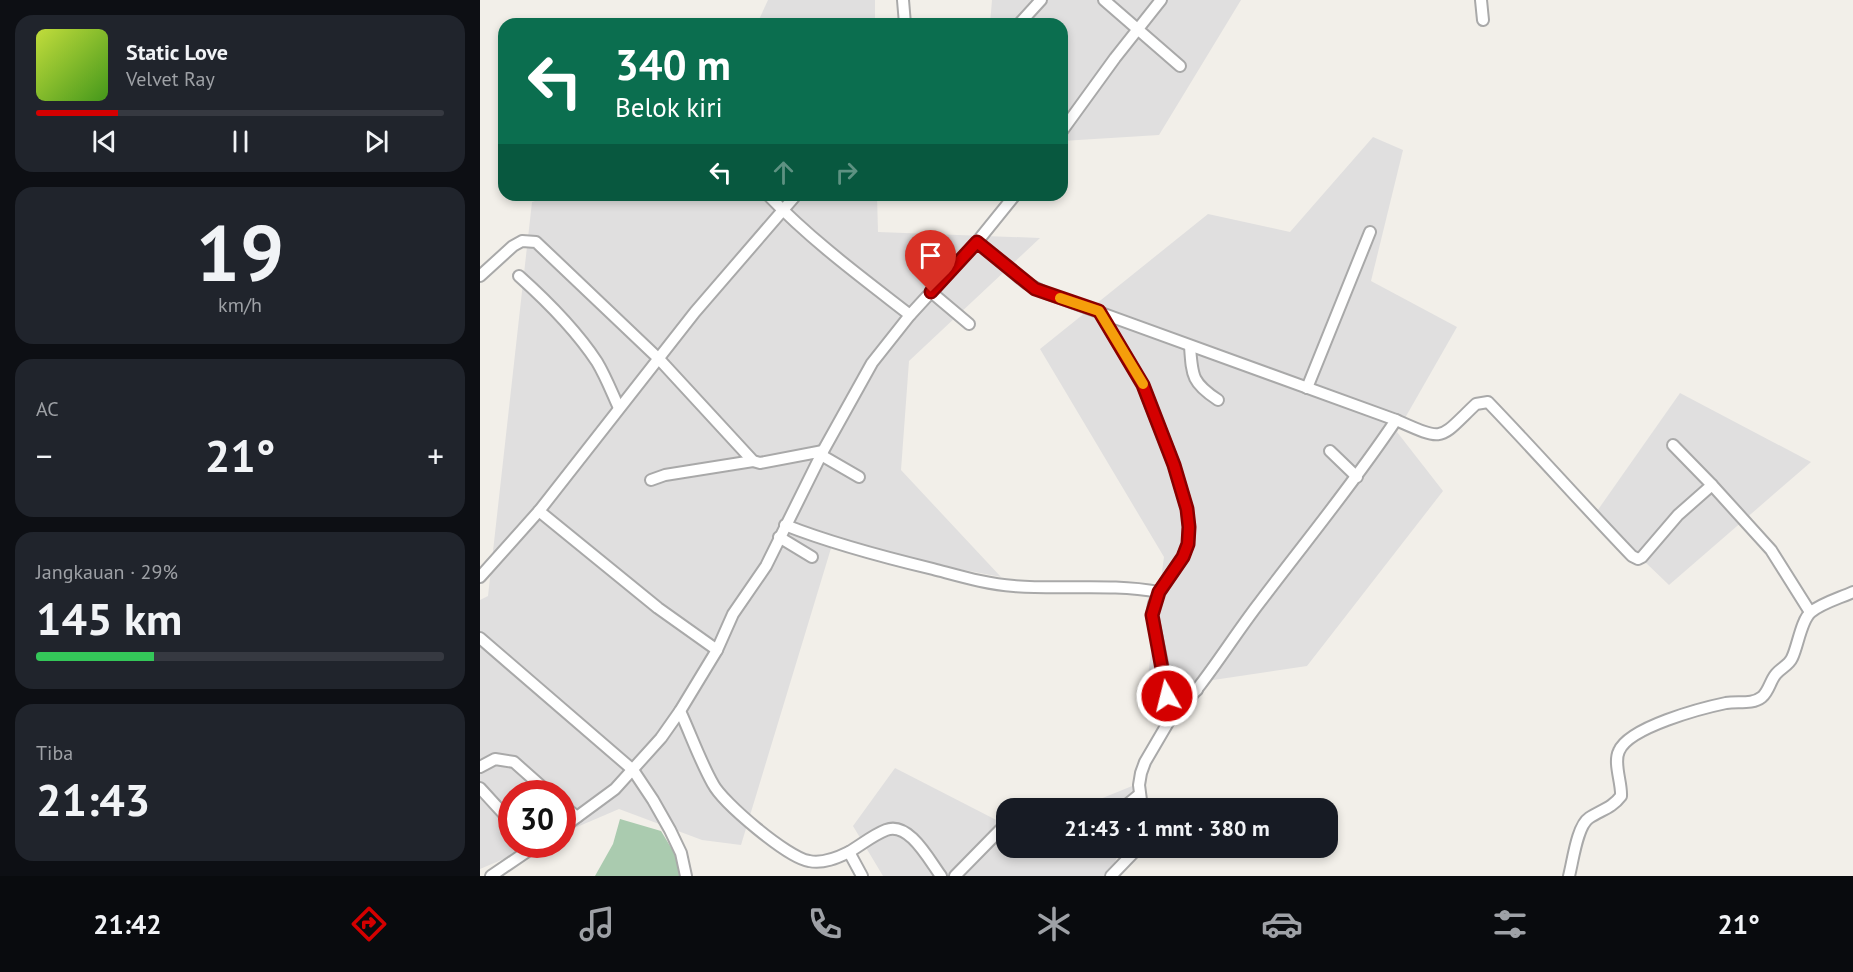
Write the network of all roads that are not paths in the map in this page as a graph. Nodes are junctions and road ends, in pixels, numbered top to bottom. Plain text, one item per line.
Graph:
1 (903, 0) edge
2 (1041, 0) edge
3 (1104, 0) edge
4 (1161, 0) edge
5 (1481, 0) edge
6 (904, 18) edge
7 (1025, 18) edge
8 (1483, 20) dead end
9 (1139, 29) junction
10 (1179, 66) dead end
11 (1068, 124) edge
12 (774, 201) edge
13 (791, 201) edge
14 (1011, 201) edge
15 (783, 211) junction
16 (1370, 232) dead end
17 (977, 242) junction
18 (480, 276) edge
19 (519, 276) dead end
20 (931, 292) junction
21 (1099, 311) junction
22 (910, 315) junction
23 (969, 324) dead end
24 (1190, 346) junction
25 (659, 359) junction
26 (1307, 388) junction
27 (1218, 400) dead end
28 (619, 408) junction
29 (1396, 420) junction
30 (1673, 445) dead end
31 (1330, 451) dead end
32 (822, 453) junction
33 (753, 461) junction
34 (859, 477) dead end
35 (1357, 477) junction
36 (651, 480) dead end
37 (1712, 485) junction
38 (539, 511) junction
39 (785, 525) junction
40 (780, 537) junction
41 (812, 557) dead end
42 (480, 577) edge
43 (1159, 592) junction
44 (1853, 592) edge
45 (1810, 612) junction
46 (480, 638) edge
47 (717, 650) junction
48 (1165, 683) junction
49 (1197, 690) junction
50 (680, 711) junction
51 (1169, 721) junction
52 (480, 767) edge
53 (633, 770) junction
54 (534, 780) edge
55 (480, 788) edge
56 (1139, 795) junction
57 (1135, 798) edge
58 (1140, 798) edge
59 (498, 808) edge
60 (577, 817) edge
61 (996, 834) edge
62 (849, 852) junction
63 (517, 858) edge
64 (1129, 858) edge
65 (491, 876) edge
66 (686, 876) edge
67 (862, 876) edge
68 (941, 876) edge
69 (955, 876) edge
70 (1112, 876) edge
71 (1569, 876) edge

1 - 6 street
2 - 7 street
3 - 9 street
4 - 9 street
5 - 8 street
9 - 10 street
9 - 11 street
12 - 15 street
13 - 15 street
14 - 17 street
15 - 22 street
15 - 25 street
16 - 26 street
17 - 20 street
17 - 21 street
18 - 25 street
19 - 28 street
20 - 22 street
20 - 23 street
21 - 24 street
21 - 43 street
22 - 32 street
24 - 26 street
24 - 27 street
25 - 28 street
25 - 33 street
26 - 29 street
28 - 38 street
29 - 35 street
29 - 37 street
30 - 37 street
31 - 35 street
32 - 33 street
32 - 34 street
32 - 39 street
33 - 36 street
35 - 49 street
37 - 45 street
38 - 42 street
38 - 47 street
39 - 40 street
39 - 43 street
40 - 41 street
40 - 47 street
43 - 48 street
44 - 45 street
45 - 71 street
46 - 53 street
47 - 50 street
48 - 49 street
48 - 51 street
49 - 51 street
50 - 53 street
50 - 62 street
51 - 56 street
52 - 54 street
53 - 60 street
53 - 66 street
55 - 59 street
56 - 57 street
56 - 58 street
61 - 69 street
62 - 67 street
62 - 68 street
63 - 65 street
64 - 70 street

